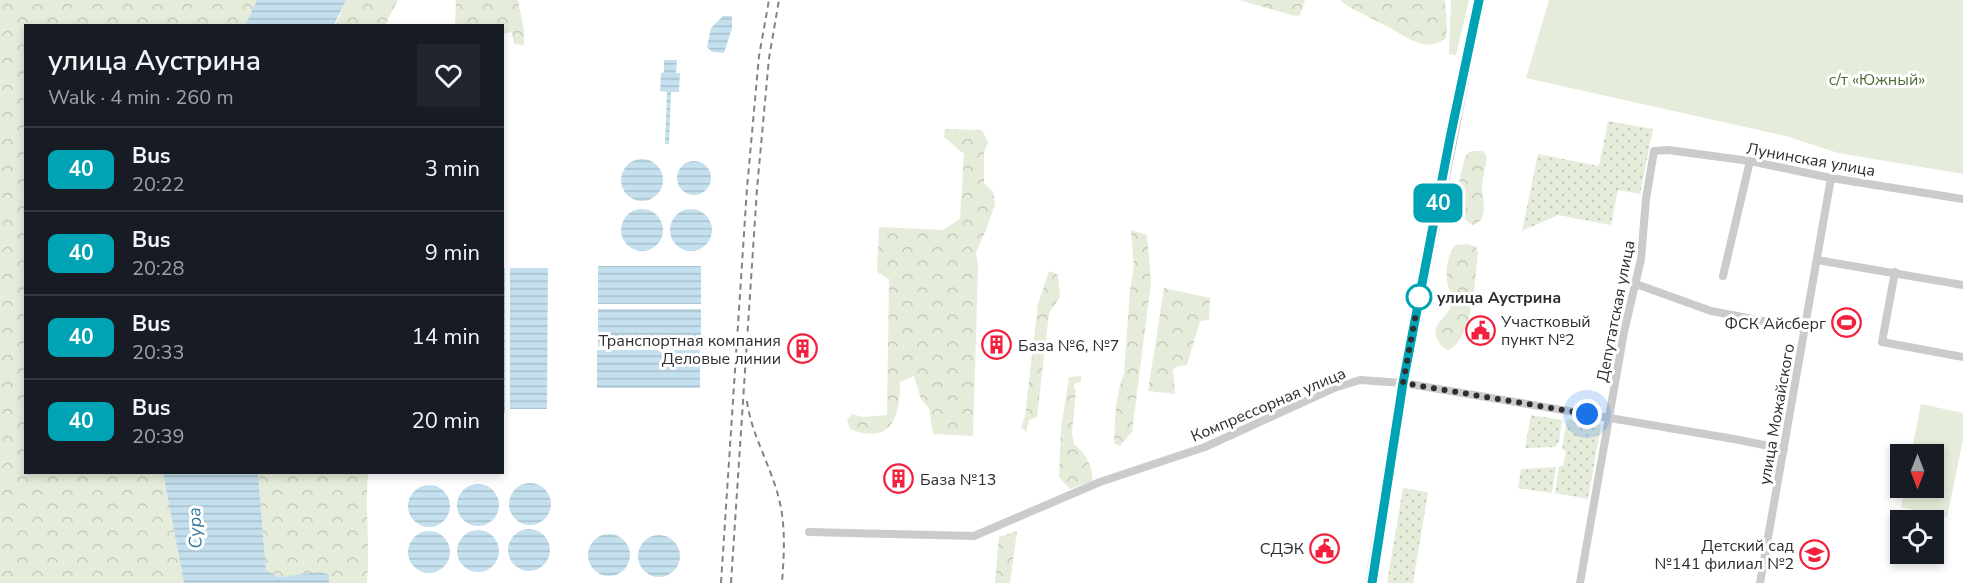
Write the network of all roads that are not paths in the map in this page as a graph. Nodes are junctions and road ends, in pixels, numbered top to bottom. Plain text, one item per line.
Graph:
1 (1479, 0) edge
2 (1654, 151) joint
3 (1750, 161) junction
4 (1831, 178) junction
5 (1963, 199) edge
6 (1817, 260) junction
7 (1895, 272) junction
8 (1723, 276) dead end
9 (1635, 284) junction
10 (1963, 285) edge
11 (1805, 328) junction
12 (1963, 357) edge
13 (1403, 383) junction
14 (1609, 418) junction
15 (1784, 449) junction
16 (809, 532) dead end
17 (1371, 583) edge
18 (1580, 583) edge
19 (1760, 583) edge

1 - 13 main road
2 - 3 street, Лунинская улица
2 - 9 street, Депутатская улица
3 - 4 street, Лунинская улица
3 - 8 street
4 - 5 street, Лунинская улица
4 - 6 street, улица Можайского
6 - 7 street
6 - 11 street, улица Можайского
7 - 10 street
7 - 12 street
9 - 11 street
9 - 14 street, Депутатская улица
11 - 15 street, улица Можайского
13 - 14 street, Компрессорная улица
13 - 16 street, Компрессорная улица
13 - 17 main road
14 - 15 street, Компрессорная улица
14 - 18 street, Депутатская улица
15 - 19 street, улица Можайского

